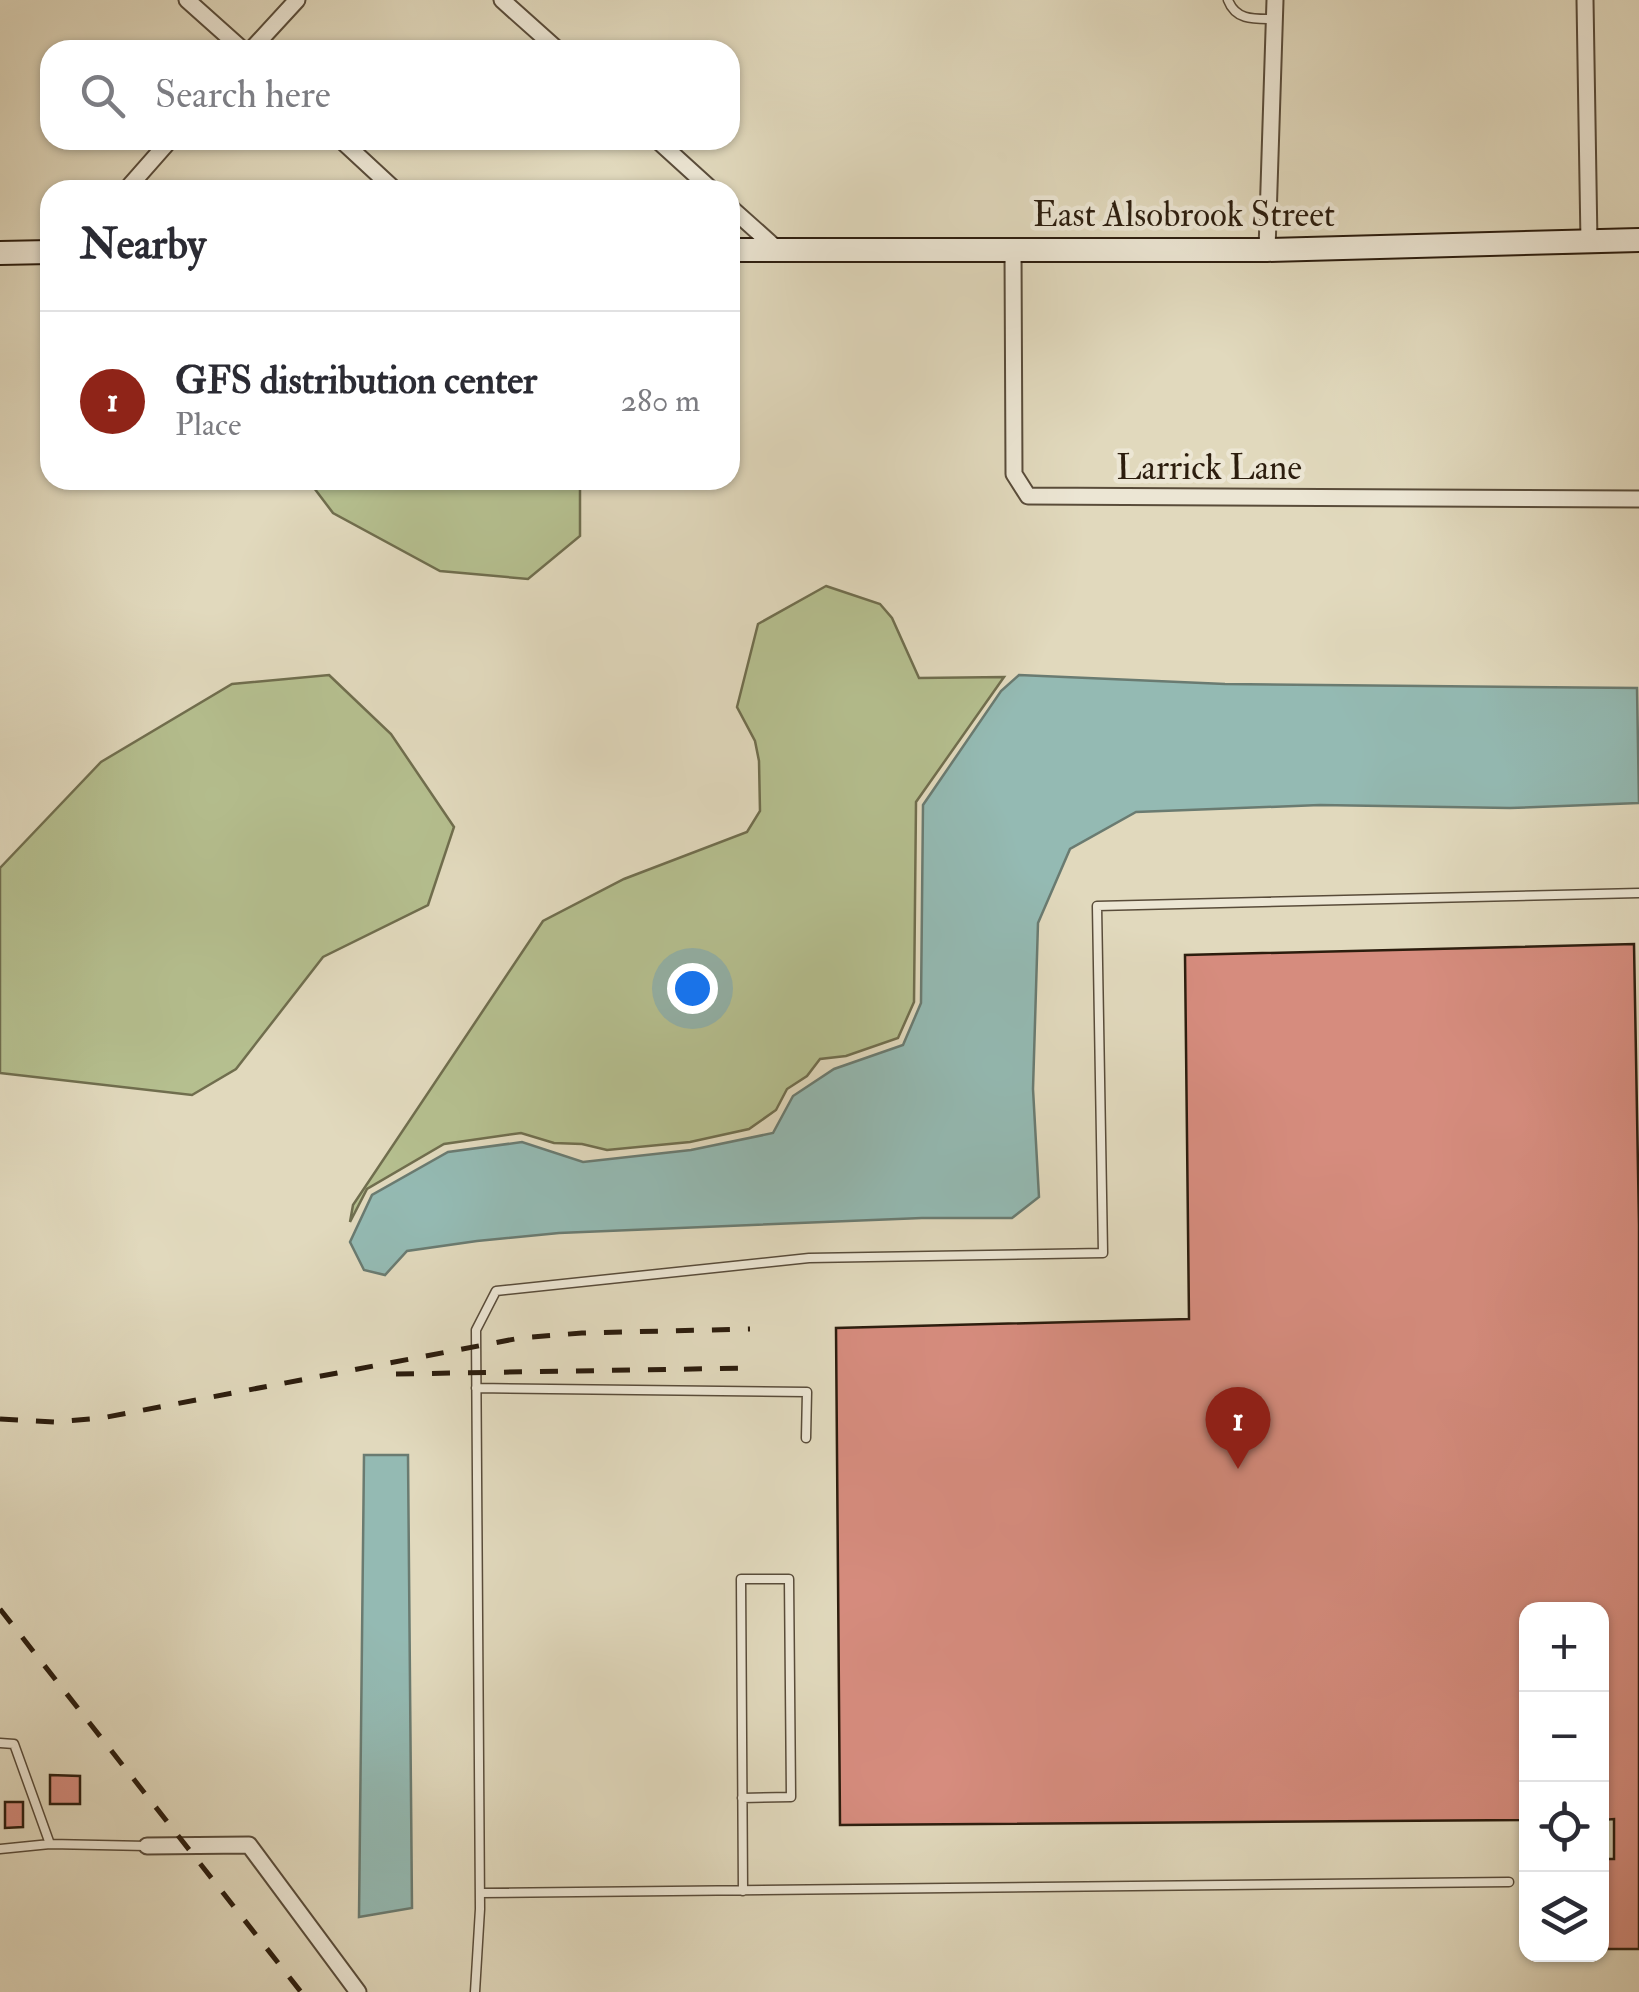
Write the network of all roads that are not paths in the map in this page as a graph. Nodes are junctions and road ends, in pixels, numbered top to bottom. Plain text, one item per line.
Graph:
1 (187, 0) edge
2 (298, 0) edge
3 (502, 0) edge
4 (1228, 0) edge
5 (1275, 0) edge
6 (1585, 0) edge
7 (1274, 19) junction
8 (232, 40) edge
9 (260, 40) edge
10 (547, 40) edge
11 (161, 150) edge
12 (351, 150) edge
13 (668, 150) edge
14 (135, 180) edge
15 (384, 180) edge
16 (701, 180) edge
17 (740, 215) edge
18 (1639, 240) edge
19 (1588, 242) junction
20 (776, 249) junction
21 (740, 250) edge
22 (1013, 250) junction
23 (1268, 250) junction
24 (40, 252) edge
25 (0, 253) edge
26 (1639, 499) edge
27 (1639, 894) edge
28 (476, 1388) junction
29 (806, 1438) dead end
30 (0, 1743) edge
31 (742, 1798) junction
32 (50, 1844) junction
33 (148, 1846) joint
34 (0, 1849) edge
35 (1509, 1882) dead end
36 (743, 1891) junction
37 (480, 1893) junction
38 (358, 1992) edge
39 (475, 1992) edge

1 - 8 street
2 - 9 street
3 - 10 street
4 - 7 lane
5 - 7 street
6 - 19 street
7 - 23 street
11 - 14 street
12 - 15 street
13 - 16 street
17 - 20 street
18 - 19 street, East Alsobrook Street
19 - 23 street, East Alsobrook Street
20 - 21 street, East Alsobrook Street
20 - 22 street, East Alsobrook Street
22 - 23 street, East Alsobrook Street
22 - 26 street, Larrick Lane
24 - 25 street
27 - 28 lane
28 - 29 lane
28 - 37 lane
30 - 32 lane
31 - 31 lane
31 - 36 lane
32 - 33 lane
32 - 34 lane
33 - 38 street
35 - 36 lane
36 - 37 lane
37 - 39 lane

